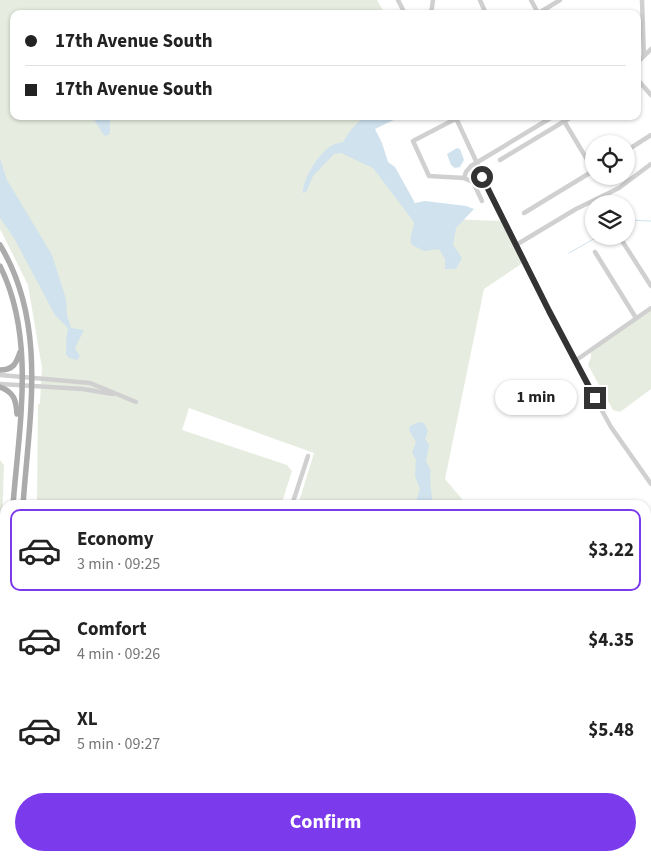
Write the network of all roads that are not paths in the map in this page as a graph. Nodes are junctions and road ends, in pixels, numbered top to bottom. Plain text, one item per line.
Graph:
1 (560, 0) edge
2 (642, 0) edge
3 (544, 10) edge
4 (643, 26) joint
5 (651, 49) edge
6 (644, 56) junction
7 (641, 59) edge
8 (641, 83) edge
9 (651, 95) edge
10 (453, 120) edge
11 (459, 120) edge
12 (547, 120) edge
13 (567, 120) edge
14 (564, 122) junction
15 (651, 135) edge
16 (635, 145) edge
17 (585, 157) edge
18 (500, 160) dead end
19 (476, 163) junction
20 (651, 164) edge
21 (585, 176) edge
22 (464, 178) junction
23 (482, 201) dead end
24 (524, 212) dead end
25 (0, 245) edge
26 (516, 245) junction
27 (625, 245) edge
28 (595, 252) dead end
29 (0, 266) edge
30 (651, 286) edge
31 (651, 308) edge
32 (636, 318) junction
33 (22, 348) junction
34 (575, 360) junction
35 (0, 370) edge
36 (0, 375) edge
37 (22, 377) junction
38 (32, 378) junction
39 (0, 386) edge
40 (22, 386) junction
41 (32, 387) junction
42 (117, 394) junction
43 (136, 402) dead end
44 (19, 427) junction
45 (308, 456) dead end
46 (651, 484) edge
47 (13, 500) edge
48 (23, 500) edge
49 (294, 500) edge

1 - 3 street
2 - 4 street
4 - 6 street
5 - 6 street
6 - 7 street
8 - 9 street
10 - 22 street
11 - 19 street
12 - 19 street
13 - 14 street
14 - 17 street
14 - 18 street
15 - 16 street
19 - 22 street
19 - 26 street
20 - 26 street
21 - 24 street
22 - 23 street
25 - 38 main road
26 - 34 street
27 - 30 street
28 - 32 street
29 - 33 main road
31 - 32 street
32 - 34 street
33 - 35 main road
33 - 37 main road
34 - 46 street
36 - 37 street
37 - 38 street
37 - 40 main road
38 - 41 main road
38 - 42 street
39 - 40 street
39 - 44 main road
40 - 41 street
40 - 44 main road
41 - 42 street
41 - 48 main road
42 - 43 street
44 - 47 main road
45 - 49 street

